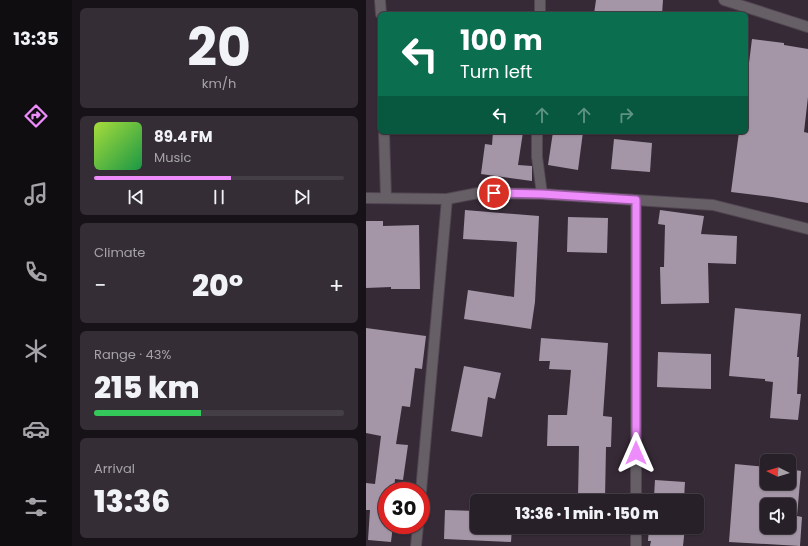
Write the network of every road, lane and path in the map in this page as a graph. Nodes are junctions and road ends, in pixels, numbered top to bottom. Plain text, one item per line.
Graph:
1 (380, 0) edge
2 (540, 0) edge
3 (724, 0) edge
4 (381, 12) edge
5 (540, 12) edge
6 (808, 27) edge
7 (384, 134) edge
8 (537, 134) edge
9 (542, 194) junction
10 (366, 198) edge
11 (386, 198) junction
12 (447, 199) junction
13 (636, 200) junction
14 (808, 229) edge
15 (422, 482) edge
16 (636, 494) edge
17 (417, 534) edge
18 (636, 534) edge
19 (416, 546) edge
20 (636, 546) edge

1 - 4 street
2 - 5 street
3 - 6 street
7 - 11 street
8 - 9 street
9 - 12 street
9 - 13 street
10 - 11 street
11 - 12 street
12 - 15 street
13 - 14 street
13 - 16 street
17 - 19 street
18 - 20 street

